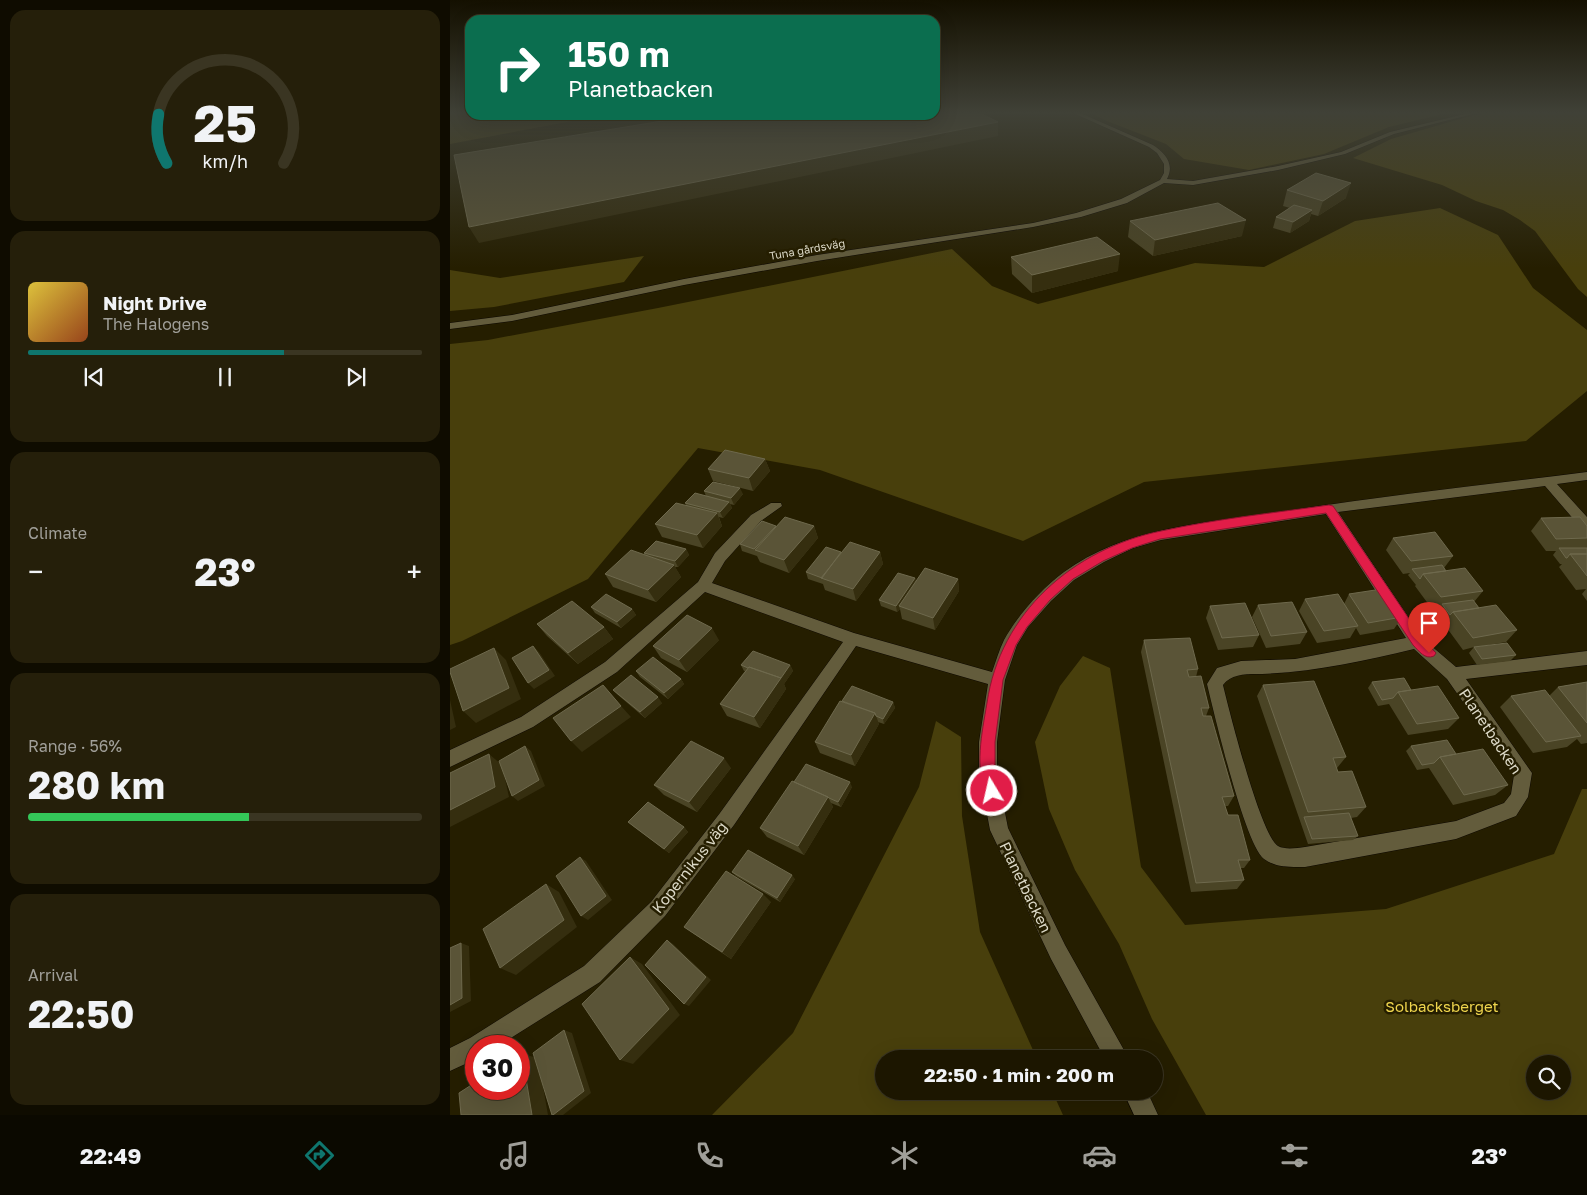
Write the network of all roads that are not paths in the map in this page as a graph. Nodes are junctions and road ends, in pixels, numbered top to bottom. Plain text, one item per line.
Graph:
1 (1168, 164) edge
2 (1293, 164) edge
3 (1163, 181) junction
4 (450, 326) edge
5 (1587, 476) edge
6 (1547, 480) junction
7 (776, 506) dead end
8 (1329, 509) junction
9 (1587, 526) edge
10 (703, 586) junction
11 (853, 639) junction
12 (1417, 642) junction
13 (1587, 658) edge
14 (1453, 674) junction
15 (997, 680) junction
16 (450, 759) edge
17 (496, 1035) edge
18 (1113, 1050) edge
19 (465, 1053) edge
20 (450, 1060) edge
21 (1139, 1100) edge
22 (1146, 1115) edge

1 - 3 street
2 - 3 street
3 - 4 street, Tuna gårdsväg
5 - 6 street, Planetbacken
6 - 8 street, Planetbacken
6 - 9 street
7 - 10 street
8 - 12 street, Planetbacken
8 - 15 street, Planetbacken
10 - 11 street
10 - 16 street
11 - 15 street
11 - 17 street, Kopernikus väg
12 - 14 street, Planetbacken
12 - 14 street, Planetbacken
13 - 14 street, Planetbacken
15 - 18 street, Planetbacken
19 - 20 street, Kopernikus väg
21 - 22 street

